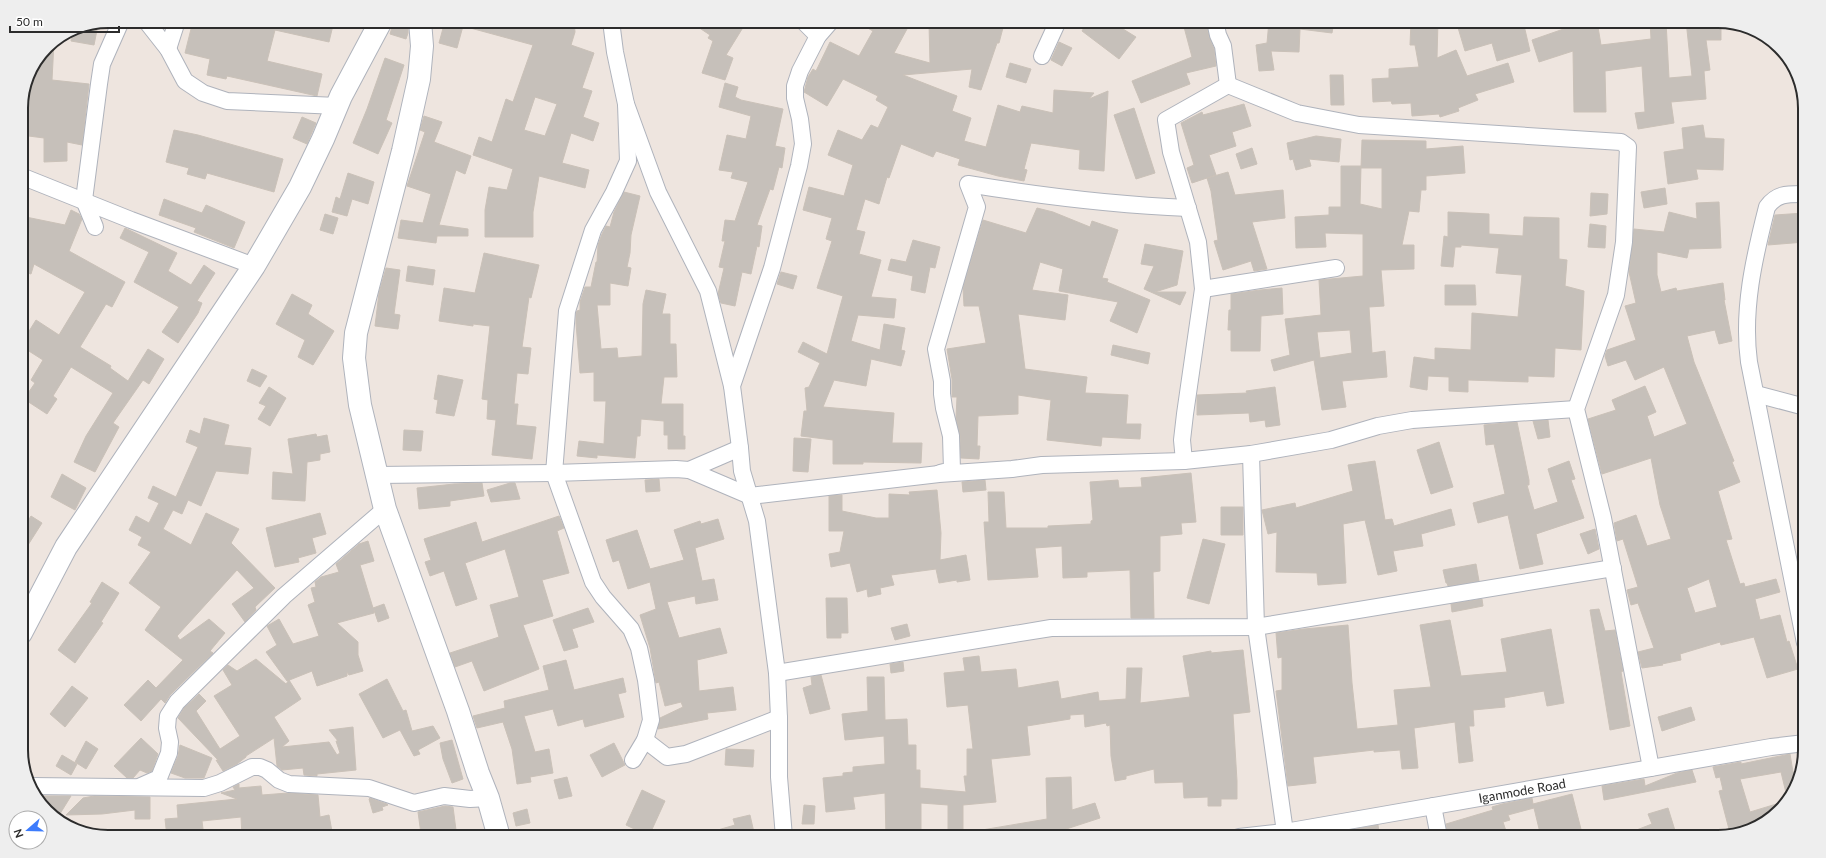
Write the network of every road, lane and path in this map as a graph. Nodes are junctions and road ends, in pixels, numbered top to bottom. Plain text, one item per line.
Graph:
1 (118, 28) edge
2 (152, 28) edge
3 (174, 28) edge
4 (377, 28) edge
5 (421, 28) edge
6 (615, 28) edge
7 (810, 28) edge
8 (825, 28) edge
9 (1055, 28) edge
10 (1216, 28) edge
11 (818, 36) junction
12 (168, 49) junction
13 (1042, 56) dead end
14 (1228, 86) junction
15 (626, 104) junction
16 (337, 106) junction
17 (28, 179) edge
18 (1798, 194) edge
19 (84, 200) junction
20 (1188, 208) junction
21 (94, 227) dead end
22 (254, 266) junction
23 (1336, 268) dead end
24 (1203, 289) junction
25 (732, 386) junction
26 (1756, 394) junction
27 (1798, 405) edge
28 (1576, 409) junction
29 (740, 448) junction
30 (1251, 454) junction
31 (1184, 461) junction
32 (689, 470) junction
33 (554, 473) junction
34 (939, 474) junction
35 (377, 475) junction
36 (750, 496) junction
37 (385, 509) junction
38 (1613, 568) junction
39 (1798, 607) edge
40 (28, 620) edge
41 (1256, 627) junction
42 (777, 673) junction
43 (780, 718) junction
44 (645, 740) junction
45 (1798, 744) edge
46 (633, 760) dead end
47 (1651, 768) junction
48 (37, 786) edge
49 (139, 787) junction
50 (488, 798) junction
51 (1433, 806) junction
52 (497, 830) edge
53 (783, 830) edge
54 (1285, 830) edge
55 (1296, 830) edge
56 (1438, 830) edge

1 - 19 street
2 - 12 street
3 - 12 street
4 - 16 street
5 - 35 street
6 - 15 street
7 - 11 street
8 - 11 street
9 - 13 street
10 - 14 street
11 - 25 street
12 - 16 street
14 - 20 street
14 - 28 street
15 - 25 street
15 - 33 street
16 - 22 street
17 - 19 street
18 - 26 street
19 - 21 street
19 - 22 street
20 - 24 street
20 - 34 street
22 - 40 street
23 - 24 street
24 - 31 street
25 - 29 street
26 - 27 street
26 - 39 street
28 - 30 street
28 - 38 street
29 - 32 street
29 - 36 street
30 - 31 street
30 - 41 street
31 - 34 street
32 - 33 street
32 - 36 street
33 - 35 street
33 - 44 street
34 - 36 street
35 - 37 street
36 - 42 street
37 - 49 street
37 - 50 street
38 - 41 street
38 - 47 street
41 - 42 street
41 - 54 street
42 - 43 street
43 - 44 street
43 - 53 street
44 - 46 street
45 - 47 street, Iganmode Road
47 - 51 street, Iganmode Road
48 - 49 street
49 - 50 street
50 - 52 street
51 - 55 street, Iganmode Road
51 - 56 street

